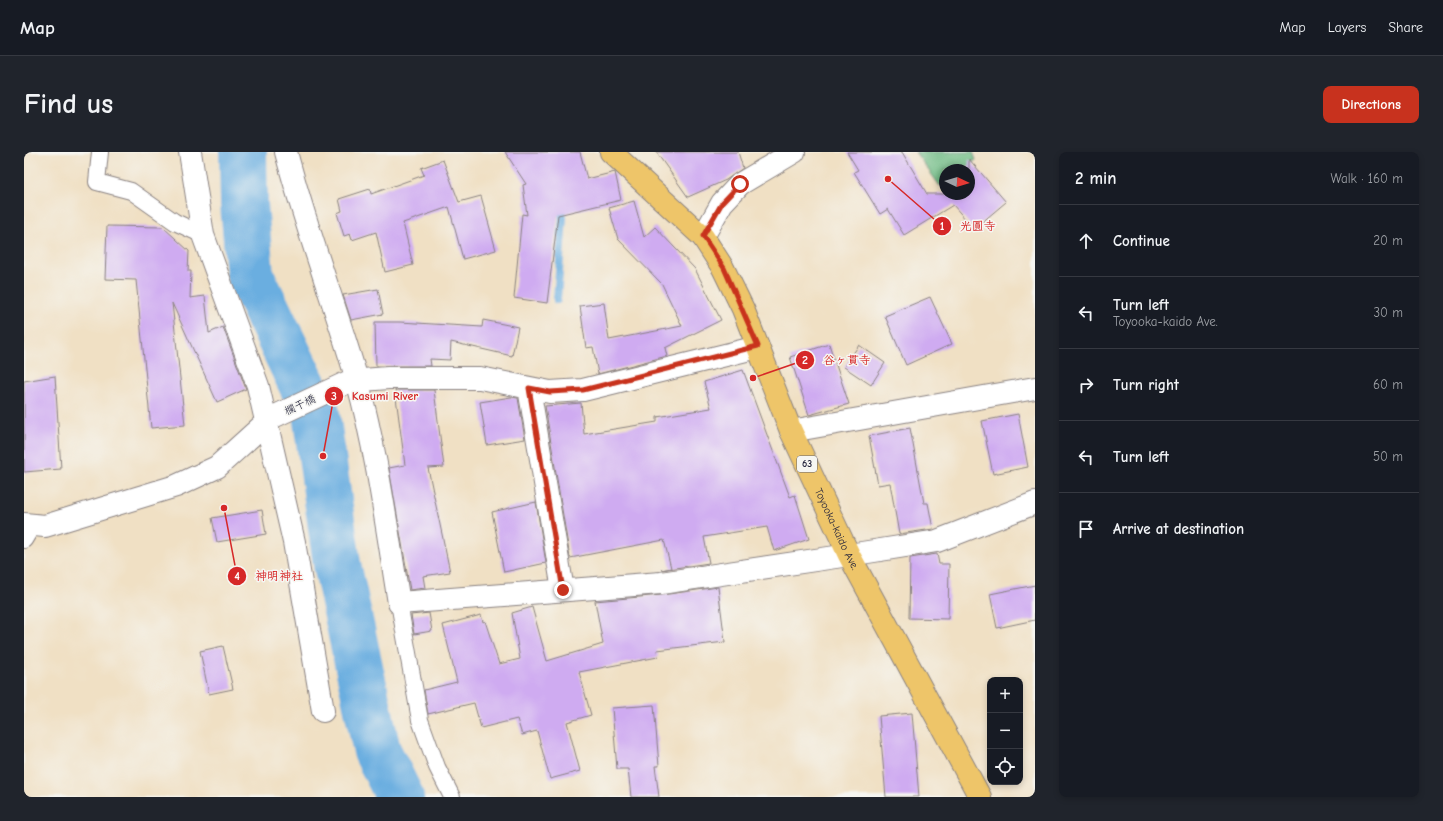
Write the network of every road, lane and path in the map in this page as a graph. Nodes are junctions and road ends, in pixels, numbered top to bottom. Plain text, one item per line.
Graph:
1 (100, 152) edge
2 (190, 152) edge
3 (286, 152) edge
4 (611, 152) edge
5 (794, 152) edge
6 (204, 235) junction
7 (703, 236) junction
8 (758, 346) junction
9 (353, 381) junction
10 (529, 388) junction
11 (1035, 388) edge
12 (269, 420) junction
13 (791, 431) junction
14 (1035, 503) edge
15 (27, 530) edge
16 (849, 555) junction
17 (563, 590) junction
18 (399, 604) junction
19 (323, 710) dead end
20 (452, 797) edge
21 (980, 797) edge

1 - 6 lane
2 - 6 street
3 - 9 street
4 - 7 main road, Toyooka-kaido Ave. / 63
5 - 7 street
6 - 12 street
7 - 8 main road, Toyooka-kaido Ave. / 63
8 - 10 street, 欄干橋
8 - 13 main road, Toyooka-kaido Ave. / 63
9 - 10 street, 欄干橋
9 - 12 street, 欄干橋
9 - 18 street
10 - 17 street
11 - 13 street
12 - 15 street, 欄干橋
12 - 19 street
13 - 16 main road, Toyooka-kaido Ave. / 63
14 - 16 street
16 - 17 street
16 - 21 main road, Toyooka-kaido Ave. / 63
17 - 18 street
18 - 20 lane

